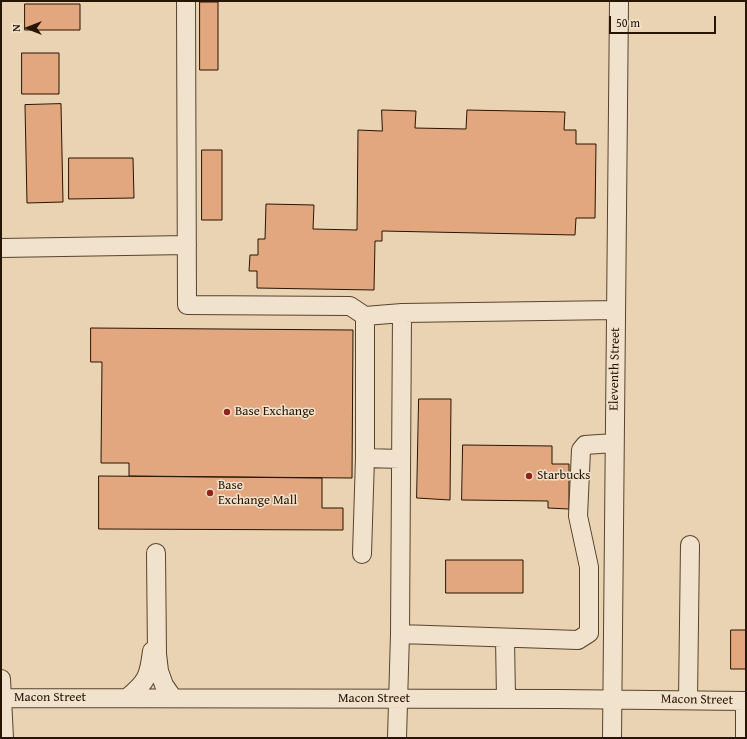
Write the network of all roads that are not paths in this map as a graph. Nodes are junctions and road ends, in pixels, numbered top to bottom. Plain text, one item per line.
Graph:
1 (186, 1) edge
2 (619, 1) edge
3 (188, 245) junction
4 (1, 248) edge
5 (616, 310) junction
6 (402, 313) junction
7 (365, 316) junction
8 (614, 443) junction
9 (365, 458) junction
10 (401, 459) junction
11 (690, 545) dead end
12 (156, 553) dead end
13 (362, 554) dead end
14 (156, 615) junction
15 (400, 634) junction
16 (505, 638) junction
17 (1, 679) edge
18 (1, 698) edge
19 (127, 698) junction
20 (173, 698) junction
21 (399, 699) junction
22 (506, 699) junction
23 (612, 699) junction
24 (688, 700) junction
25 (746, 701) edge
26 (4, 738) edge
27 (397, 738) edge
28 (612, 738) edge
29 (745, 738) edge

1 - 3 street
2 - 5 street, Eleventh Street
3 - 4 street
3 - 7 street
5 - 6 street
5 - 8 street, Eleventh Street
6 - 7 street
6 - 10 street
7 - 9 street
8 - 16 street
8 - 23 street, Eleventh Street
9 - 10 street
9 - 13 street
10 - 15 street
11 - 24 street
12 - 14 street
14 - 19 street
14 - 20 street
15 - 16 street
15 - 21 street
16 - 22 street
17 - 18 street
18 - 19 street, Macon Street
18 - 26 street
19 - 20 street, Macon Street
20 - 21 street, Macon Street
21 - 22 street, Macon Street
21 - 27 street
22 - 23 street, Macon Street
23 - 24 street, Macon Street
23 - 28 street, Eleventh Street
24 - 25 street, Macon Street
25 - 29 street

